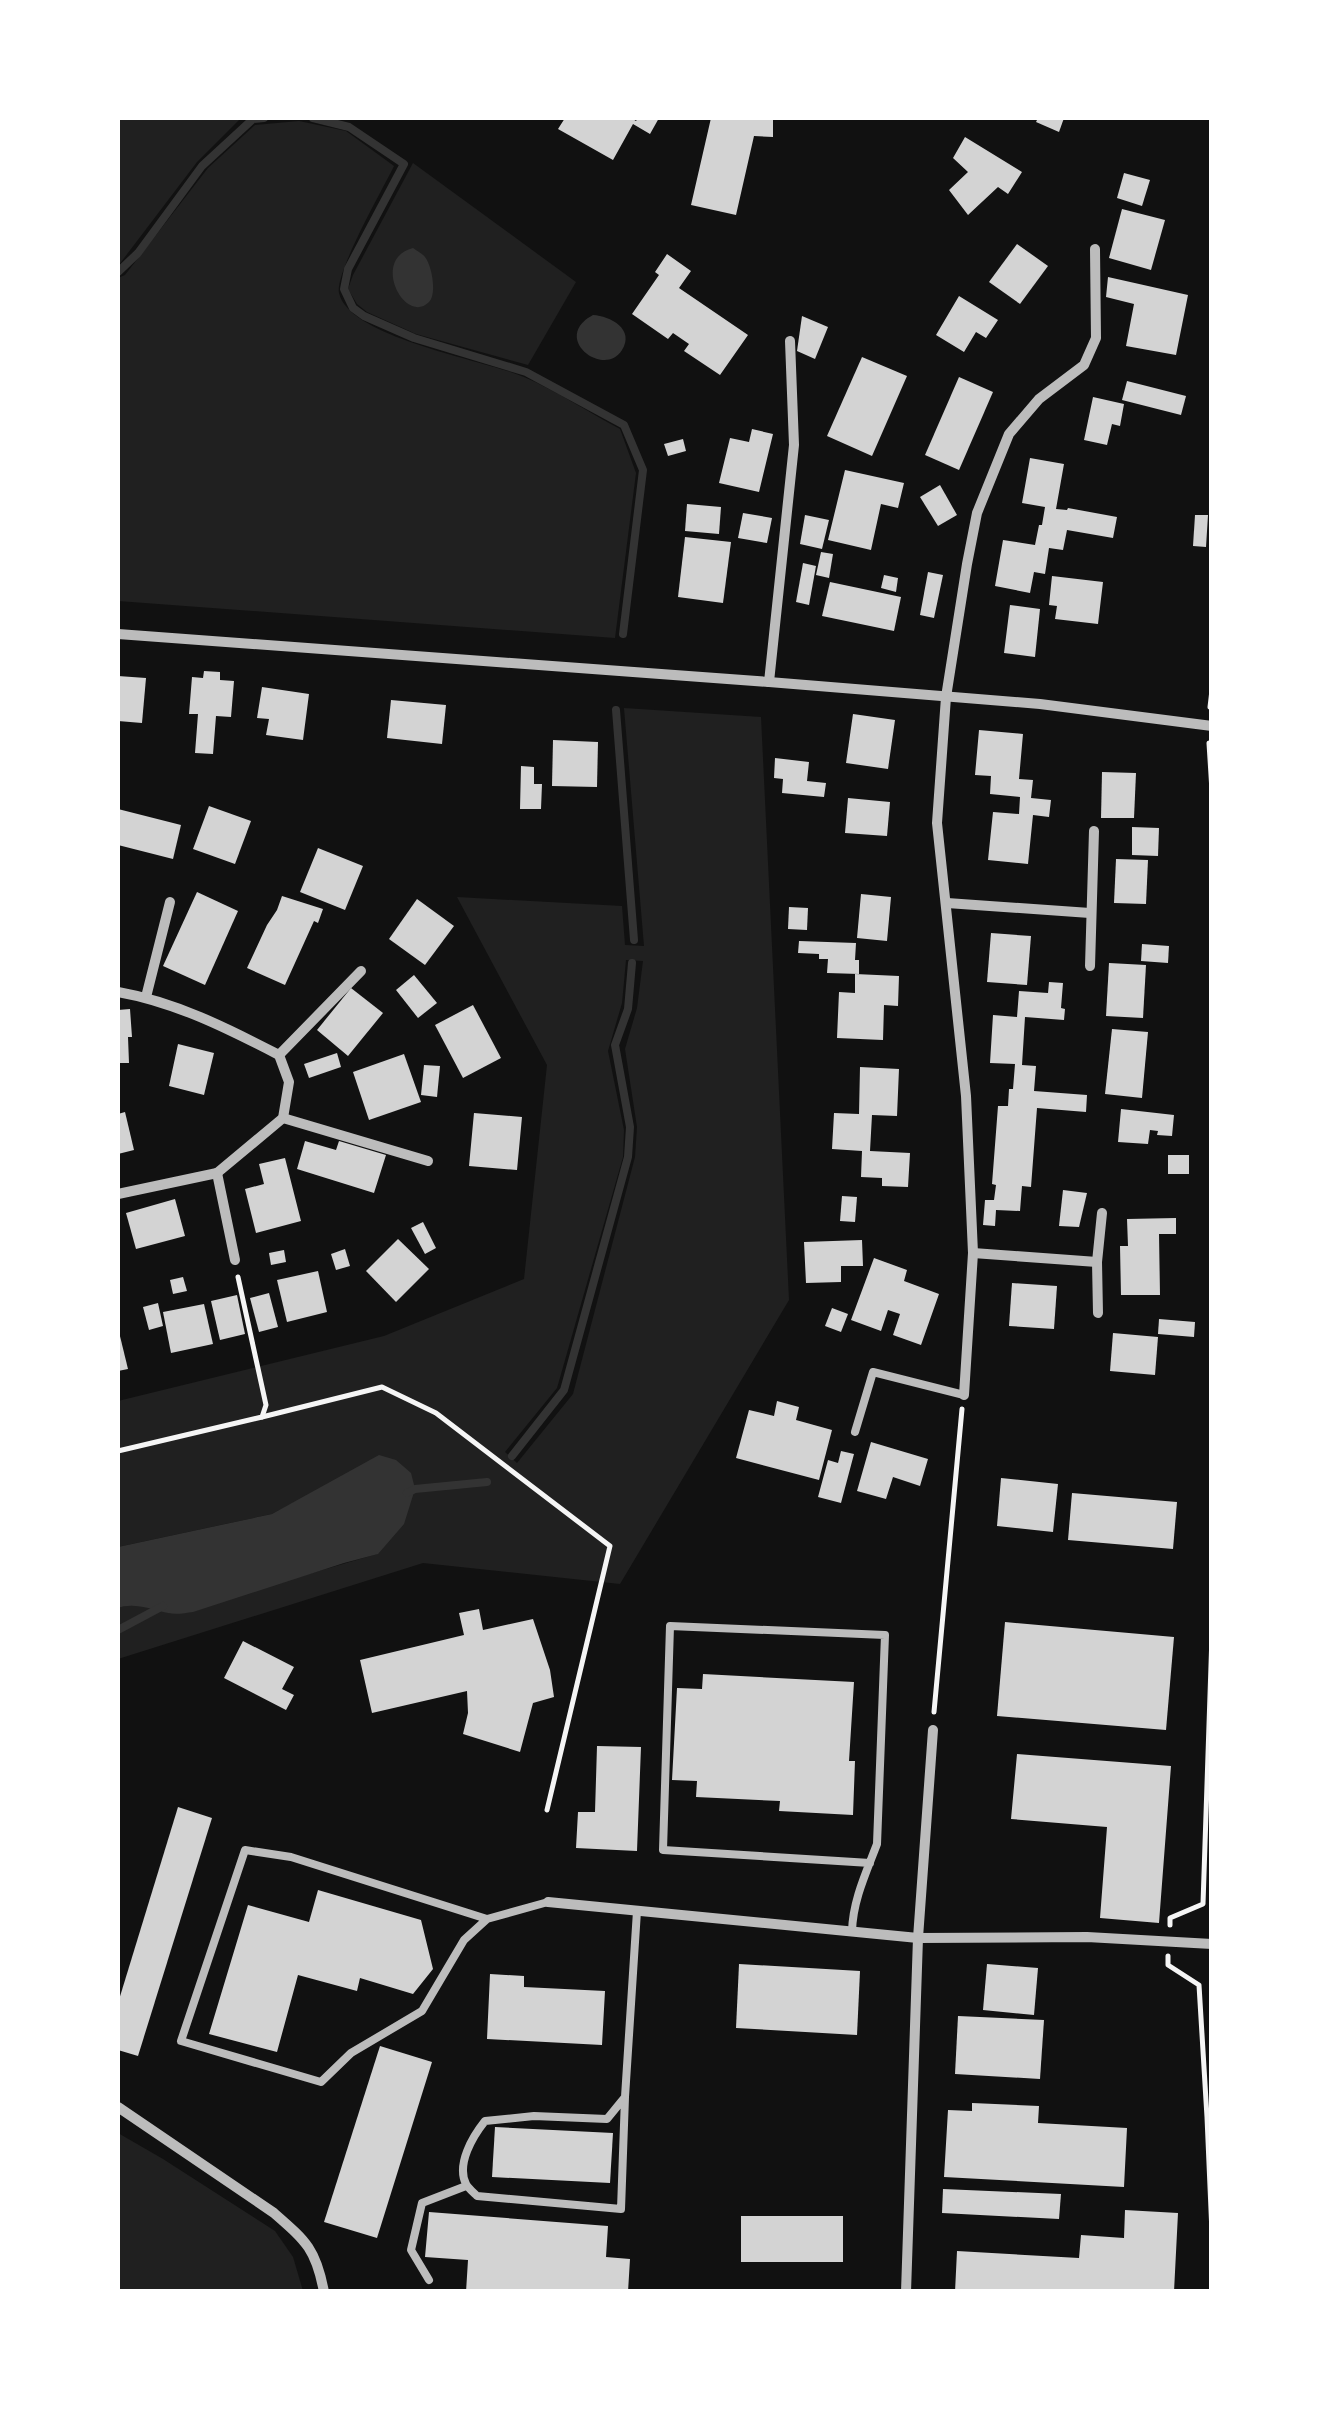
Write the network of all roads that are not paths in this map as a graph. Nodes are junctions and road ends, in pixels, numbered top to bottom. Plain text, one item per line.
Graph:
1 (1095, 249) dead end
2 (790, 341) dead end
3 (118, 634) edge
4 (769, 682) junction
5 (946, 697) junction
6 (1212, 726) edge
7 (1094, 831) dead end
8 (170, 902) dead end
9 (947, 903) junction
10 (1090, 913) junction
11 (1090, 966) dead end
12 (361, 971) dead end
13 (118, 992) edge
14 (146, 997) junction
15 (279, 1055) junction
16 (283, 1118) junction
17 (428, 1161) dead end
18 (216, 1173) junction
19 (118, 1194) edge
20 (1102, 1213) dead end
21 (973, 1252) junction
22 (235, 1260) road end
23 (1098, 1262) junction
24 (1098, 1313) dead end
25 (964, 1396) joint
26 (855, 1432) dead end
27 (932, 1730) road end
28 (870, 1863) junction
29 (548, 1902) joint
30 (637, 1911) junction
31 (487, 1919) junction
32 (852, 1931) junction
33 (918, 1938) junction
34 (1212, 1944) edge
35 (625, 2097) junction
36 (118, 2107) edge
37 (466, 2186) junction
38 (429, 2280) dead end
39 (324, 2292) edge
40 (906, 2292) edge

1 - 5 street
2 - 4 street
3 - 4 street
4 - 5 street
5 - 6 street
5 - 9 street
7 - 10 street
8 - 14 street
9 - 10 street
9 - 21 street
10 - 11 street
12 - 15 street
13 - 14 street
14 - 15 street
15 - 16 street
16 - 17 street
16 - 18 street
18 - 19 street
18 - 22 street
20 - 23 street
21 - 23 street
21 - 25 street
23 - 24 street
25 - 26 lane
27 - 33 street
28 - 28 lane
28 - 32 lane
29 - 30 street
29 - 31 lane
30 - 32 street
30 - 35 lane
31 - 31 lane
32 - 33 street
33 - 34 street
33 - 40 street
35 - 37 lane
35 - 37 lane
36 - 39 street
37 - 38 lane

